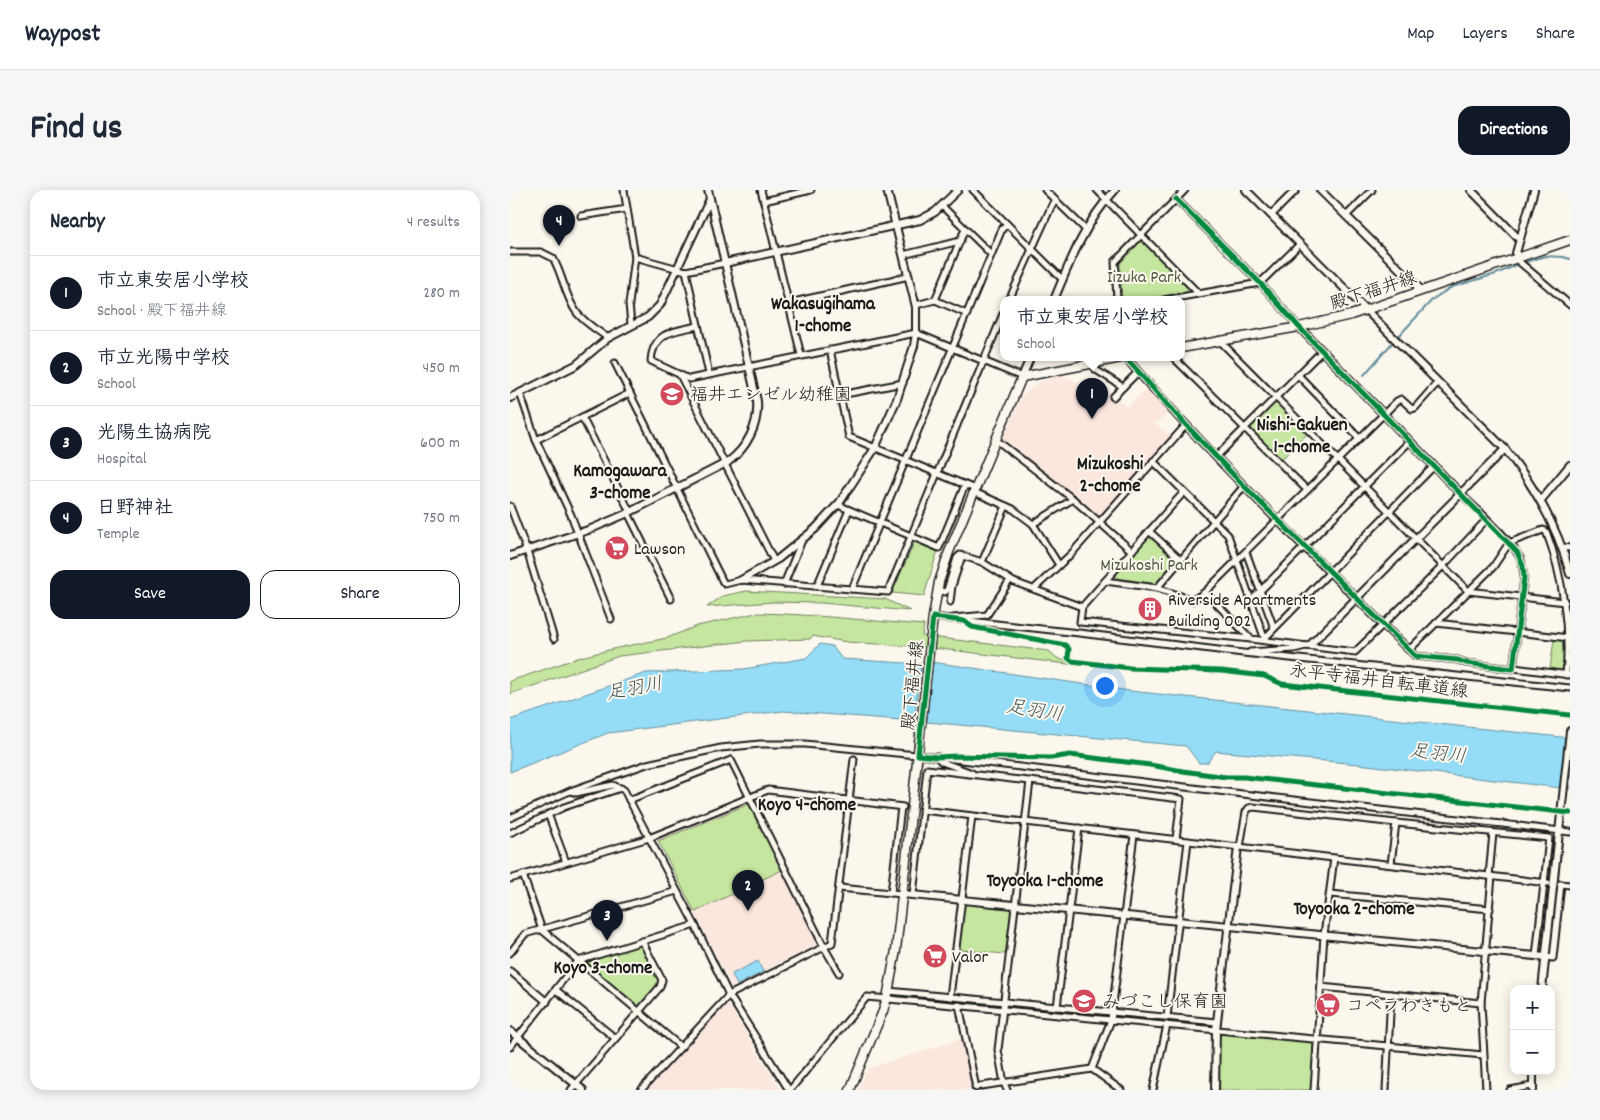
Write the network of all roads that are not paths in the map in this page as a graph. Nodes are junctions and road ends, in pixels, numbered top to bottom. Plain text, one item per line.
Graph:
1 (624, 190) edge
2 (708, 190) edge
3 (761, 190) edge
4 (810, 190) edge
5 (887, 190) edge
6 (958, 190) edge
7 (973, 190) edge
8 (1045, 190) edge
9 (1097, 190) edge
10 (1115, 190) edge
11 (1185, 190) edge
12 (1246, 190) edge
13 (1296, 190) edge
14 (1320, 190) edge
15 (1372, 190) edge
16 (1471, 190) edge
17 (1534, 190) edge
18 (710, 199) junction
19 (1106, 199) junction
20 (1176, 199) junction
21 (764, 201) junction
22 (1056, 201) junction
23 (942, 206) junction
24 (627, 209) junction
25 (1271, 215) junction
26 (582, 216) dead end
27 (1346, 216) junction
28 (1007, 224) junction
29 (895, 226) junction
30 (965, 229) junction
31 (1086, 230) junction
32 (1141, 236) junction
33 (1520, 239) junction
34 (1570, 240) edge
35 (960, 241) junction
36 (1300, 244) junction
37 (1032, 248) junction
38 (510, 252) edge
39 (776, 252) junction
40 (991, 254) junction
41 (903, 256) junction
42 (635, 257) junction
43 (1516, 259) junction
44 (725, 263) junction
45 (678, 268) junction
46 (686, 271) junction
47 (909, 276) junction
48 (1062, 278) junction
49 (1260, 283) junction
50 (1422, 290) junction
51 (1199, 294) junction
52 (1011, 296) edge
53 (1055, 296) edge
54 (1117, 296) edge
55 (1185, 296) edge
56 (935, 300) junction
57 (789, 303) junction
58 (916, 305) junction
59 (1570, 305) edge
60 (1367, 310) junction
61 (967, 314) junction
62 (1000, 321) edge
63 (631, 324) junction
64 (698, 326) junction
65 (1299, 327) junction
66 (916, 333) junction
67 (608, 338) junction
68 (1219, 340) junction
69 (952, 347) junction
70 (1185, 347) edge
71 (830, 350) junction
72 (1322, 351) junction
73 (801, 355) junction
74 (984, 360) junction
75 (1029, 361) edge
76 (1105, 361) edge
77 (1129, 361) edge
78 (1177, 361) edge
79 (615, 362) dead end
80 (1094, 363) junction
81 (750, 365) junction
82 (1138, 372) junction
83 (679, 374) junction
84 (709, 374) junction
85 (1298, 376) junction
86 (1022, 377) junction
87 (1438, 382) junction
88 (903, 383) junction
89 (1122, 387) junction
90 (520, 393) junction
91 (630, 393) junction
92 (840, 395) junction
93 (1113, 397) dead end
94 (510, 398) edge
95 (1276, 398) junction
96 (1384, 414) junction
97 (582, 417) junction
98 (1186, 425) junction
99 (1245, 428) junction
100 (1359, 438) junction
101 (995, 439) junction
102 (536, 440) junction
103 (1410, 441) junction
104 (874, 448) junction
105 (1505, 449) junction
106 (1216, 457) junction
107 (905, 460) junction
108 (1338, 460) junction
109 (1153, 461) junction
110 (724, 464) junction
111 (1570, 465) edge
112 (1434, 466) junction
113 (937, 474) junction
114 (965, 485) junction
115 (1244, 486) junction
116 (1364, 487) junction
117 (677, 488) junction
118 (974, 490) junction
119 (1307, 490) junction
120 (1184, 492) junction
121 (1461, 494) junction
122 (1073, 499) junction
123 (1541, 500) junction
124 (838, 505) junction
125 (510, 506) edge
126 (1006, 506) junction
127 (850, 510) junction
128 (629, 512) junction
129 (1389, 512) junction
130 (1487, 519) junction
131 (1278, 520) junction
132 (1100, 522) junction
133 (1214, 522) junction
134 (879, 524) junction
135 (1033, 524) junction
136 (1149, 532) junction
137 (579, 534) junction
138 (911, 536) junction
139 (1415, 539) junction
140 (802, 540) junction
141 (1509, 543) junction
142 (1304, 546) junction
143 (1562, 547) junction
144 (1570, 548) edge
145 (527, 551) junction
146 (1132, 551) junction
147 (1246, 552) junction
148 (510, 556) edge
149 (962, 556) junction
150 (1182, 560) junction
151 (774, 561) junction
152 (1237, 561) junction
153 (982, 562) junction
154 (1059, 565) junction
155 (1443, 566) junction
156 (1330, 572) junction
157 (1570, 574) edge
158 (741, 580) junction
159 (1010, 580) junction
160 (1106, 581) junction
161 (784, 584) junction
162 (817, 586) junction
163 (852, 588) junction
164 (1157, 588) junction
165 (1034, 589) junction
166 (938, 590) junction
167 (1260, 591) junction
168 (1468, 591) junction
169 (1205, 592) junction
170 (1522, 597) junction
171 (1356, 598) junction
172 (671, 599) dead end
173 (1251, 600) junction
174 (950, 602) dead end
175 (1565, 602) junction
176 (1082, 607) junction
177 (933, 617) junction
178 (611, 619) dead end
179 (949, 619) junction
180 (1436, 623) junction
181 (1383, 625) junction
182 (1274, 628) junction
183 (1518, 632) junction
184 (1569, 638) junction
185 (554, 639) dead end
186 (1251, 639) junction
187 (1265, 639) junction
188 (1309, 646) junction
189 (1409, 650) junction
190 (1243, 653) junction
191 (1514, 668) junction
192 (1568, 675) edge
193 (1570, 688) edge
194 (1570, 731) edge
195 (918, 755) junction
196 (937, 757) junction
197 (854, 758) dead end
198 (976, 775) junction
199 (1030, 781) junction
200 (621, 788) junction
201 (570, 791) junction
202 (750, 798) junction
203 (629, 800) junction
204 (849, 800) junction
205 (922, 810) junction
206 (548, 814) junction
207 (972, 816) junction
208 (510, 818) edge
209 (1026, 822) junction
210 (1396, 823) junction
211 (1079, 828) junction
212 (1558, 828) junction
213 (1570, 832) edge
214 (510, 833) edge
215 (1493, 833) junction
216 (1134, 835) junction
217 (649, 838) junction
218 (1176, 839) junction
219 (1188, 841) junction
220 (1239, 847) junction
221 (1334, 858) junction
222 (566, 862) junction
223 (1392, 864) junction
224 (523, 875) junction
225 (1491, 876) junction
226 (510, 878) edge
227 (1546, 882) junction
228 (1570, 885) edge
229 (839, 888) junction
230 (677, 891) junction
231 (891, 893) junction
232 (902, 894) junction
233 (1330, 894) junction
234 (913, 895) junction
235 (961, 900) junction
236 (1016, 905) junction
237 (1490, 909) junction
238 (1069, 910) junction
239 (1125, 916) junction
240 (1179, 921) junction
241 (695, 925) junction
242 (1228, 926) junction
243 (542, 930) junction
244 (1324, 935) junction
245 (642, 941) junction
246 (824, 947) junction
247 (1486, 951) junction
248 (510, 952) edge
249 (1536, 956) junction
250 (1545, 957) junction
251 (578, 961) junction
252 (510, 971) edge
253 (839, 973) dead end
254 (1542, 985) edge
255 (1320, 987) junction
256 (556, 990) junction
257 (1391, 994) junction
258 (729, 995) junction
259 (888, 995) junction
260 (950, 997) junction
261 (547, 1002) junction
262 (1004, 1002) junction
263 (1482, 1003) junction
264 (959, 1005) junction
265 (1057, 1007) junction
266 (1004, 1010) junction
267 (638, 1011) junction
268 (1112, 1012) junction
269 (1166, 1017) junction
270 (1111, 1020) junction
271 (1217, 1022) junction
272 (1167, 1025) junction
273 (1216, 1030) junction
274 (510, 1031) edge
275 (518, 1038) junction
276 (615, 1038) junction
277 (1316, 1039) junction
278 (1388, 1046) junction
279 (681, 1047) junction
280 (510, 1048) edge
281 (1484, 1055) junction
282 (1092, 1069) junction
283 (1533, 1075) edge
284 (1004, 1083) junction
285 (576, 1084) junction
286 (976, 1088) edge
287 (1532, 1088) edge
288 (570, 1090) edge
289 (583, 1090) edge
290 (641, 1090) edge
291 (789, 1090) edge
292 (850, 1090) edge
293 (1007, 1090) edge
294 (1121, 1090) edge
295 (1154, 1090) edge
296 (1215, 1090) edge
297 (1314, 1090) edge
298 (1386, 1090) edge
299 (1486, 1090) edge
300 (1510, 1090) edge

1 - 24 street
2 - 18 street
3 - 21 street
4 - 21 street
5 - 29 street
6 - 23 street
7 - 28 street
8 - 22 street
9 - 19 street
10 - 19 street
11 - 20 street
12 - 25 street
13 - 25 street
14 - 27 street
15 - 27 street
16 - 33 street
17 - 33 street
18 - 44 street
18 - 45 street
19 - 31 street
19 - 32 street
20 - 32 street
20 - 49 street
21 - 39 street
22 - 31 street
22 - 37 street
23 - 29 street
23 - 30 street
24 - 26 street
24 - 42 street
25 - 36 street
27 - 50 street
28 - 37 street
28 - 40 street
29 - 39 street
29 - 41 street
30 - 35 street
30 - 40 street
31 - 48 street
32 - 51 street
32 - 54 street
33 - 43 street
34 - 43 main road, 殿下福井線
35 - 41 street
35 - 56 street
36 - 49 street
36 - 60 street
37 - 48 street
37 - 52 street
38 - 67 street
39 - 44 street
39 - 57 street
40 - 61 street
41 - 47 street
42 - 45 street
42 - 63 street
43 - 50 main road, 殿下福井線
43 - 59 street
44 - 46 street
44 - 81 street
45 - 46 street
45 - 63 street
46 - 64 street
47 - 57 street
47 - 58 street
48 - 53 street
49 - 51 street
49 - 65 street
50 - 60 main road, 殿下福井線
51 - 55 street
56 - 58 street
56 - 61 street
57 - 73 street
58 - 66 street
60 - 65 main road, 殿下福井線
60 - 87 street
61 - 69 street
62 - 74 street
63 - 67 street
64 - 83 street
64 - 84 street
65 - 68 main road, 殿下福井線
65 - 72 street
66 - 69 street
66 - 71 street
66 - 88 street
67 - 90 street
68 - 70 main road, 殿下福井線
68 - 95 street
69 - 74 street
69 - 107 street
71 - 73 street
71 - 92 street
72 - 85 street
72 - 96 street
73 - 81 street
74 - 86 street
74 - 113 street
75 - 86 street
76 - 80 main road
77 - 82 street
78 - 99 street
79 - 91 street
80 - 86 main road
80 - 89 street
81 - 84 street
81 - 110 street
82 - 89 street
82 - 98 street
83 - 84 street
83 - 110 street
85 - 95 street
85 - 100 street
86 - 101 main road, 殿下福井線
87 - 96 street
87 - 105 street
88 - 92 street
88 - 104 street
89 - 93 street
90 - 94 street
90 - 102 street
91 - 97 street
91 - 117 street
92 - 104 street
95 - 99 street
95 - 108 street
96 - 100 street
96 - 103 street
97 - 102 street
97 - 128 street
98 - 106 street
98 - 109 street
99 - 106 street
99 - 119 street
100 - 108 street
101 - 118 main road, 殿下福井線
101 - 122 street
102 - 137 street
103 - 112 street
103 - 116 street
104 - 107 street
104 - 124 street
105 - 121 street
105 - 123 street
106 - 115 street
107 - 113 street
107 - 134 street
108 - 116 street
108 - 119 street
109 - 120 street
109 - 132 street
110 - 117 street
110 - 151 street
111 - 123 street
112 - 121 street
112 - 129 street
113 - 114 street
113 - 138 street
114 - 118 street
114 - 138 street
115 - 131 street
115 - 133 street
116 - 129 street
116 - 142 street
117 - 128 street
117 - 158 street
118 - 126 street
118 - 166 main road, 殿下福井線
119 - 131 street
120 - 133 street
120 - 136 street
121 - 130 street
121 - 139 street
122 - 132 street
122 - 135 street
123 - 143 street
124 - 127 street
124 - 140 street
125 - 145 street
126 - 135 street
126 - 153 street
127 - 134 street
127 - 162 street
128 - 137 street
128 - 172 street
129 - 139 street
129 - 156 street
130 - 141 street
130 - 155 street
131 - 142 street
131 - 147 street
132 - 146 street
132 - 154 street
133 - 150 street
133 - 152 street
134 - 138 street
134 - 163 street
135 - 154 street
136 - 146 street
136 - 150 street
137 - 145 street
137 - 178 street
138 - 163 street
139 - 155 street
139 - 171 street
140 - 151 street
140 - 161 street
141 - 168 street
141 - 170 street
141 - 175 street
142 - 156 street
142 - 167 street
143 - 144 street
143 - 157 street
145 - 148 street
145 - 185 street
146 - 160 street
147 - 152 street
147 - 167 street
149 - 153 street
149 - 166 street
149 - 174 street
150 - 164 street
151 - 158 street
152 - 169 street
152 - 173 street
153 - 159 street
154 - 165 street
155 - 168 street
155 - 181 street
156 - 171 street
156 - 182 street
158 - 161 street
159 - 165 street
159 - 179 street
160 - 164 street
160 - 176 street
161 - 162 street
162 - 163 street
164 - 169 street
165 - 176 street
166 - 177 main road, 殿下福井線
167 - 173 street
167 - 182 street
168 - 170 street
168 - 180 street
169 - 186 street
170 - 175 street
170 - 183 street
171 - 181 street
171 - 188 street
173 - 187 street
175 - 184 street
176 - 186 street
177 - 179 street
177 - 195 main road, 殿下福井線
179 - 190 street
180 - 183 street
180 - 189 street
181 - 188 street
181 - 189 street
182 - 187 street
183 - 184 street
183 - 191 street
184 - 192 street
186 - 187 street
187 - 188 street
188 - 190 street
189 - 191 street
190 - 193 street
191 - 192 street
194 - 212 street
195 - 196 street
195 - 201 street
195 - 232 main road, 殿下福井線
196 - 198 street
196 - 212 street
197 - 204 street
198 - 199 street
198 - 205 street
199 - 209 street
199 - 218 street
200 - 201 street
200 - 203 street
200 - 206 street
201 - 208 street
202 - 203 street
202 - 204 street
202 - 217 street
202 - 246 street
203 - 217 street
204 - 229 street
204 - 231 street
205 - 207 street
205 - 234 street
206 - 214 street
206 - 222 street
207 - 209 street
207 - 235 street
209 - 211 street
209 - 236 street
210 - 215 street
210 - 220 street
210 - 223 street
211 - 216 street
211 - 238 street
212 - 213 street
212 - 250 street
215 - 225 street
215 - 227 street
216 - 218 street
216 - 239 street
217 - 222 street
217 - 230 street
218 - 219 street
219 - 220 street
219 - 240 street
220 - 221 street
220 - 242 street
221 - 223 street
221 - 233 street
222 - 224 street
223 - 225 street
224 - 226 street
224 - 243 street
225 - 227 street
225 - 237 street
227 - 249 street
228 - 250 street
229 - 231 street
229 - 246 street
230 - 241 street
230 - 243 street
231 - 232 street
232 - 234 street
232 - 259 main road, 殿下福井線
233 - 237 street
233 - 244 street
234 - 235 street
235 - 236 street
235 - 260 street
236 - 238 street
236 - 262 street
237 - 247 street
238 - 239 street
238 - 265 street
239 - 240 street
239 - 268 street
240 - 242 street
240 - 269 street
241 - 245 street
241 - 258 street
242 - 244 street
242 - 271 street
243 - 248 street
243 - 251 street
244 - 247 street
244 - 255 street
245 - 251 street
245 - 267 street
246 - 253 street
246 - 258 street
247 - 249 street
247 - 263 street
249 - 250 street
250 - 254 street
251 - 256 street
251 - 267 street
252 - 261 street
255 - 257 street
255 - 277 street
256 - 261 street
256 - 276 street
257 - 263 street
257 - 278 street
258 - 279 street
258 - 291 street
259 - 260 street
259 - 264 street
259 - 291 street
259 - 292 main road, 殿下福井線
260 - 262 street
261 - 275 street
262 - 265 street
262 - 266 street
263 - 281 street
264 - 266 street
264 - 286 street
265 - 268 street
266 - 270 street
266 - 284 street
267 - 276 street
267 - 279 street
268 - 269 street
268 - 270 street
269 - 271 street
270 - 272 street
270 - 282 street
271 - 273 street
272 - 273 street
272 - 295 street
273 - 277 street
273 - 296 street
274 - 275 street
275 - 280 street
275 - 285 street
276 - 285 street
277 - 278 street
277 - 297 street
278 - 281 street
278 - 298 street
279 - 290 street
281 - 299 street
282 - 284 street
282 - 294 street
283 - 287 street
284 - 286 street
284 - 293 street
285 - 288 street
285 - 289 street
287 - 300 street

